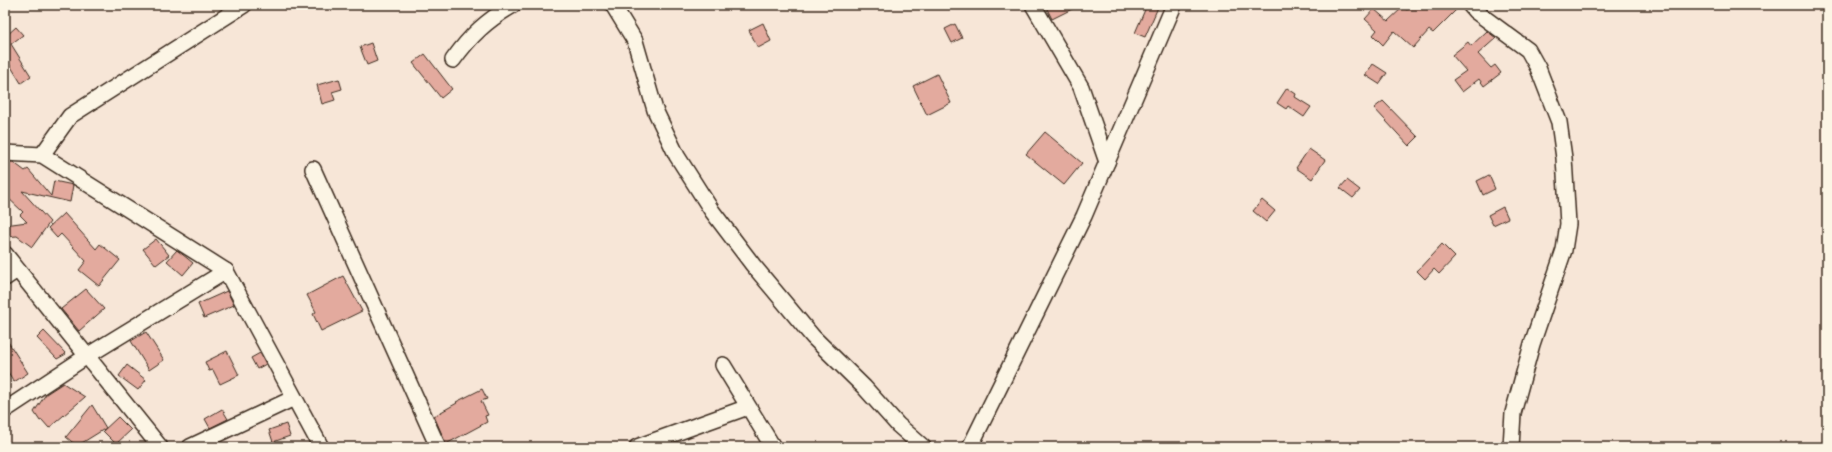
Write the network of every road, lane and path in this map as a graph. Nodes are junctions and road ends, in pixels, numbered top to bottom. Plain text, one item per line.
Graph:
1 (244, 5) edge
2 (513, 5) edge
3 (613, 5) edge
4 (1033, 5) edge
5 (1174, 5) edge
6 (1470, 5) edge
7 (453, 60) dead end
8 (5, 153) edge
9 (42, 155) junction
10 (1107, 162) junction
11 (313, 169) dead end
12 (5, 254) edge
13 (226, 271) junction
14 (11, 274) edge
15 (87, 356) junction
16 (722, 365) dead end
17 (294, 398) junction
18 (748, 407) junction
19 (5, 410) edge
20 (160, 447) edge
21 (190, 447) edge
22 (321, 447) edge
23 (438, 447) edge
24 (637, 447) edge
25 (773, 447) edge
26 (923, 447) edge
27 (970, 447) edge
28 (1511, 447) edge

1 - 9 street
2 - 7 street
3 - 26 street
4 - 10 street
5 - 10 street
6 - 28 street
8 - 9 street
9 - 13 street
10 - 27 street
11 - 23 street
12 - 14 street
13 - 15 street
13 - 17 street
14 - 15 street
15 - 19 street
15 - 20 street
16 - 18 street
17 - 21 street
17 - 22 street
18 - 24 street
18 - 25 street

